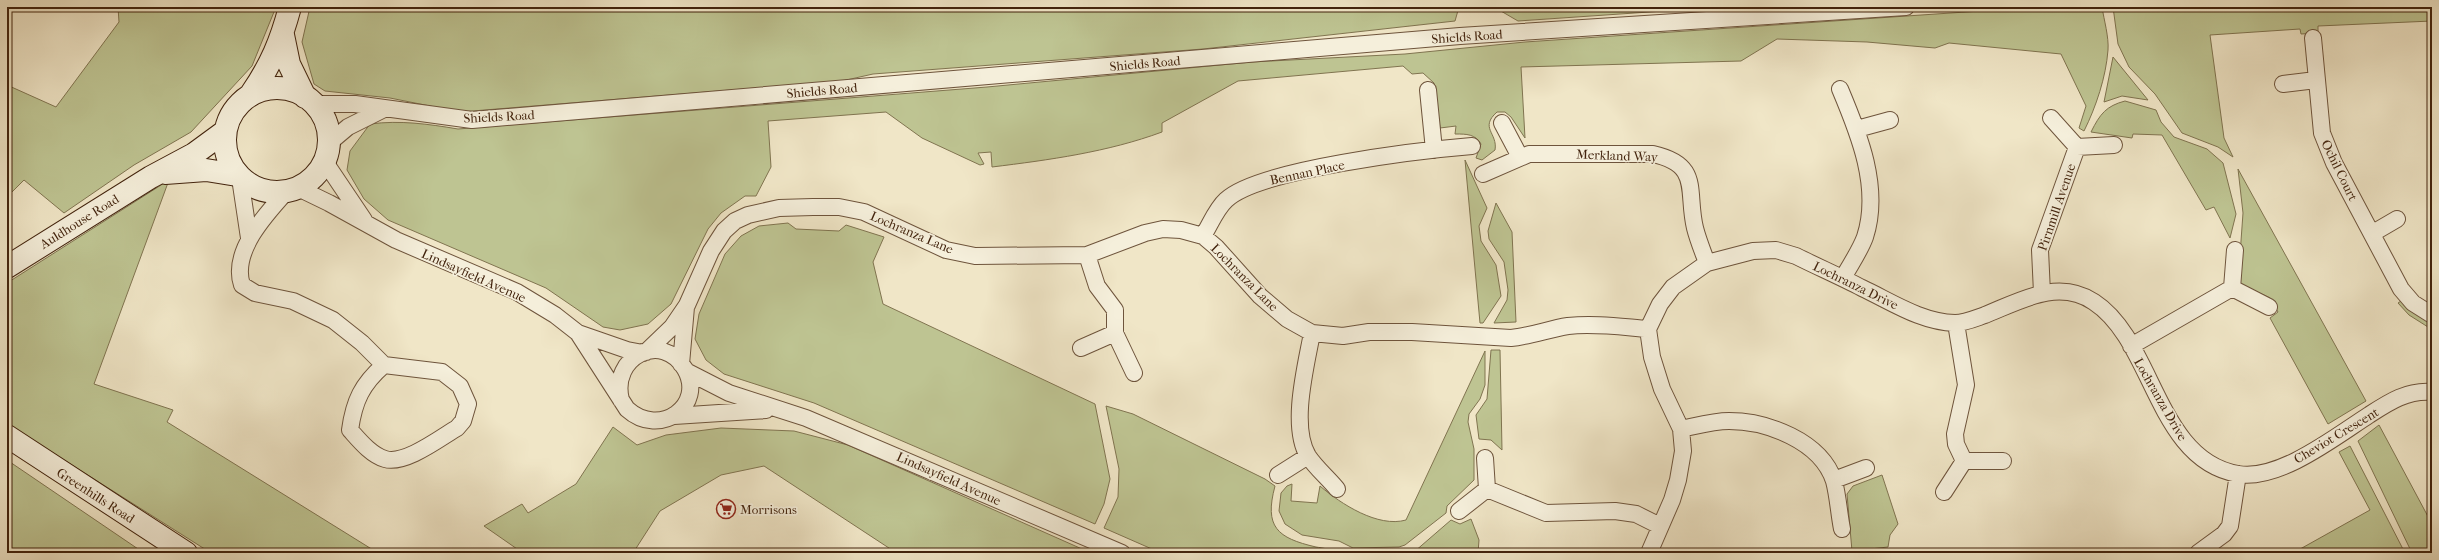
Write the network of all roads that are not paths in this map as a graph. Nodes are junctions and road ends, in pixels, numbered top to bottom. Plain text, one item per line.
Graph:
1 (290, 7) edge
2 (1906, 7) edge
3 (283, 35) junction
4 (2313, 38) dead end
5 (2316, 80) junction
6 (2283, 84) dead end
7 (1840, 89) dead end
8 (1428, 90) dead end
9 (251, 94) junction
10 (310, 101) junction
11 (384, 108) junction
12 (2051, 118) dead end
13 (1890, 120) dead end
14 (1502, 122) dead end
15 (1857, 129) junction
16 (224, 132) junction
17 (2114, 145) dead end
18 (1472, 146) dead end
19 (2077, 147) junction
20 (1434, 150) junction
21 (327, 152) junction
22 (1520, 157) junction
23 (1483, 174) dead end
24 (239, 176) junction
25 (151, 177) junction
26 (292, 190) junction
27 (2398, 219) dead end
28 (366, 223) junction
29 (2372, 234) junction
30 (1203, 236) junction
31 (249, 238) junction
32 (2235, 250) dead end
33 (1087, 256) junction
34 (1707, 263) junction
35 (7, 266) edge
36 (1843, 278) junction
37 (2232, 288) junction
38 (2042, 293) junction
39 (687, 305) junction
40 (2269, 307) dead end
41 (2432, 315) edge
42 (1956, 323) junction
43 (1648, 329) junction
44 (578, 333) junction
45 (1115, 333) junction
46 (1312, 333) junction
47 (2131, 346) junction
48 (1081, 348) dead end
49 (644, 352) junction
50 (384, 365) junction
51 (684, 367) junction
52 (1134, 374) dead end
53 (2432, 392) edge
54 (622, 400) junction
55 (774, 409) junction
56 (674, 416) junction
57 (1681, 429) junction
58 (7, 436) edge
59 (1308, 456) junction
60 (1485, 458) dead end
61 (2004, 460) dead end
62 (1964, 461) junction
63 (1866, 468) dead end
64 (2238, 474) junction
65 (1278, 475) dead end
66 (1834, 480) junction
67 (1337, 488) dead end
68 (1487, 489) junction
69 (1944, 492) dead end
70 (1459, 511) dead end
71 (1660, 526) junction
72 (1842, 529) dead end
73 (186, 553) edge
74 (1122, 553) edge
75 (1649, 553) edge
76 (2198, 553) edge

1 - 3 street
2 - 11 street, Shields Road
3 - 9 street
3 - 10 street
4 - 5 street, Ochil Court
5 - 6 street
5 - 29 street, Ochil Court
7 - 15 street
8 - 20 street
9 - 10 street
9 - 16 street
10 - 11 street, Shields Road
10 - 21 street
11 - 21 street
12 - 19 street, Pirnmill Avenue
13 - 15 street
14 - 22 street
15 - 36 street
16 - 24 street
16 - 25 street, Auldhouse Road
17 - 19 street, Pirnmill Avenue
18 - 20 street, Bennan Place
19 - 38 street, Pirnmill Avenue
20 - 30 street, Bennan Place
21 - 26 street
21 - 28 street, Lindsayfield Avenue
22 - 23 street, Merkland Way
22 - 34 street, Merkland Way
24 - 25 street, Auldhouse Road
24 - 26 street
24 - 31 street
25 - 35 street, Auldhouse Road
26 - 28 street, Lindsayfield Avenue
26 - 31 street
27 - 29 street
28 - 44 street, Lindsayfield Avenue
29 - 41 street, Ochil Court
30 - 33 street, Lochranza Lane
30 - 46 street, Lochranza Lane
31 - 50 street
32 - 37 street
33 - 39 street, Lochranza Lane
33 - 45 street
34 - 36 street, Lochranza Drive
34 - 43 street, Lochranza Drive
36 - 42 street, Lochranza Drive
37 - 40 street
37 - 47 street
38 - 42 street, Lochranza Drive
38 - 47 street, Lochranza Drive
39 - 49 street, Lochranza Lane
39 - 51 street, Lochranza Lane
42 - 62 street
43 - 46 street, Lochranza Lane
43 - 57 street
44 - 49 street, Lindsayfield Avenue
44 - 54 street, Lindsayfield Avenue
45 - 48 street
45 - 52 street
46 - 59 street
47 - 64 street, Lochranza Drive
49 - 51 street, Lindsayfield Avenue
49 - 54 street
50 - 50 street
51 - 55 street, Lindsayfield Avenue
51 - 56 street
53 - 64 street, Cheviot Crescent
54 - 56 street, Lindsayfield Avenue
55 - 56 street, Lindsayfield Avenue
55 - 74 street, Lindsayfield Avenue
57 - 66 street
57 - 71 street
58 - 73 street, Greenhills Road
59 - 65 street
59 - 67 street
60 - 68 street
61 - 62 street
62 - 69 street
63 - 66 street
64 - 76 street
66 - 72 street
68 - 70 street
68 - 71 street
71 - 75 street

